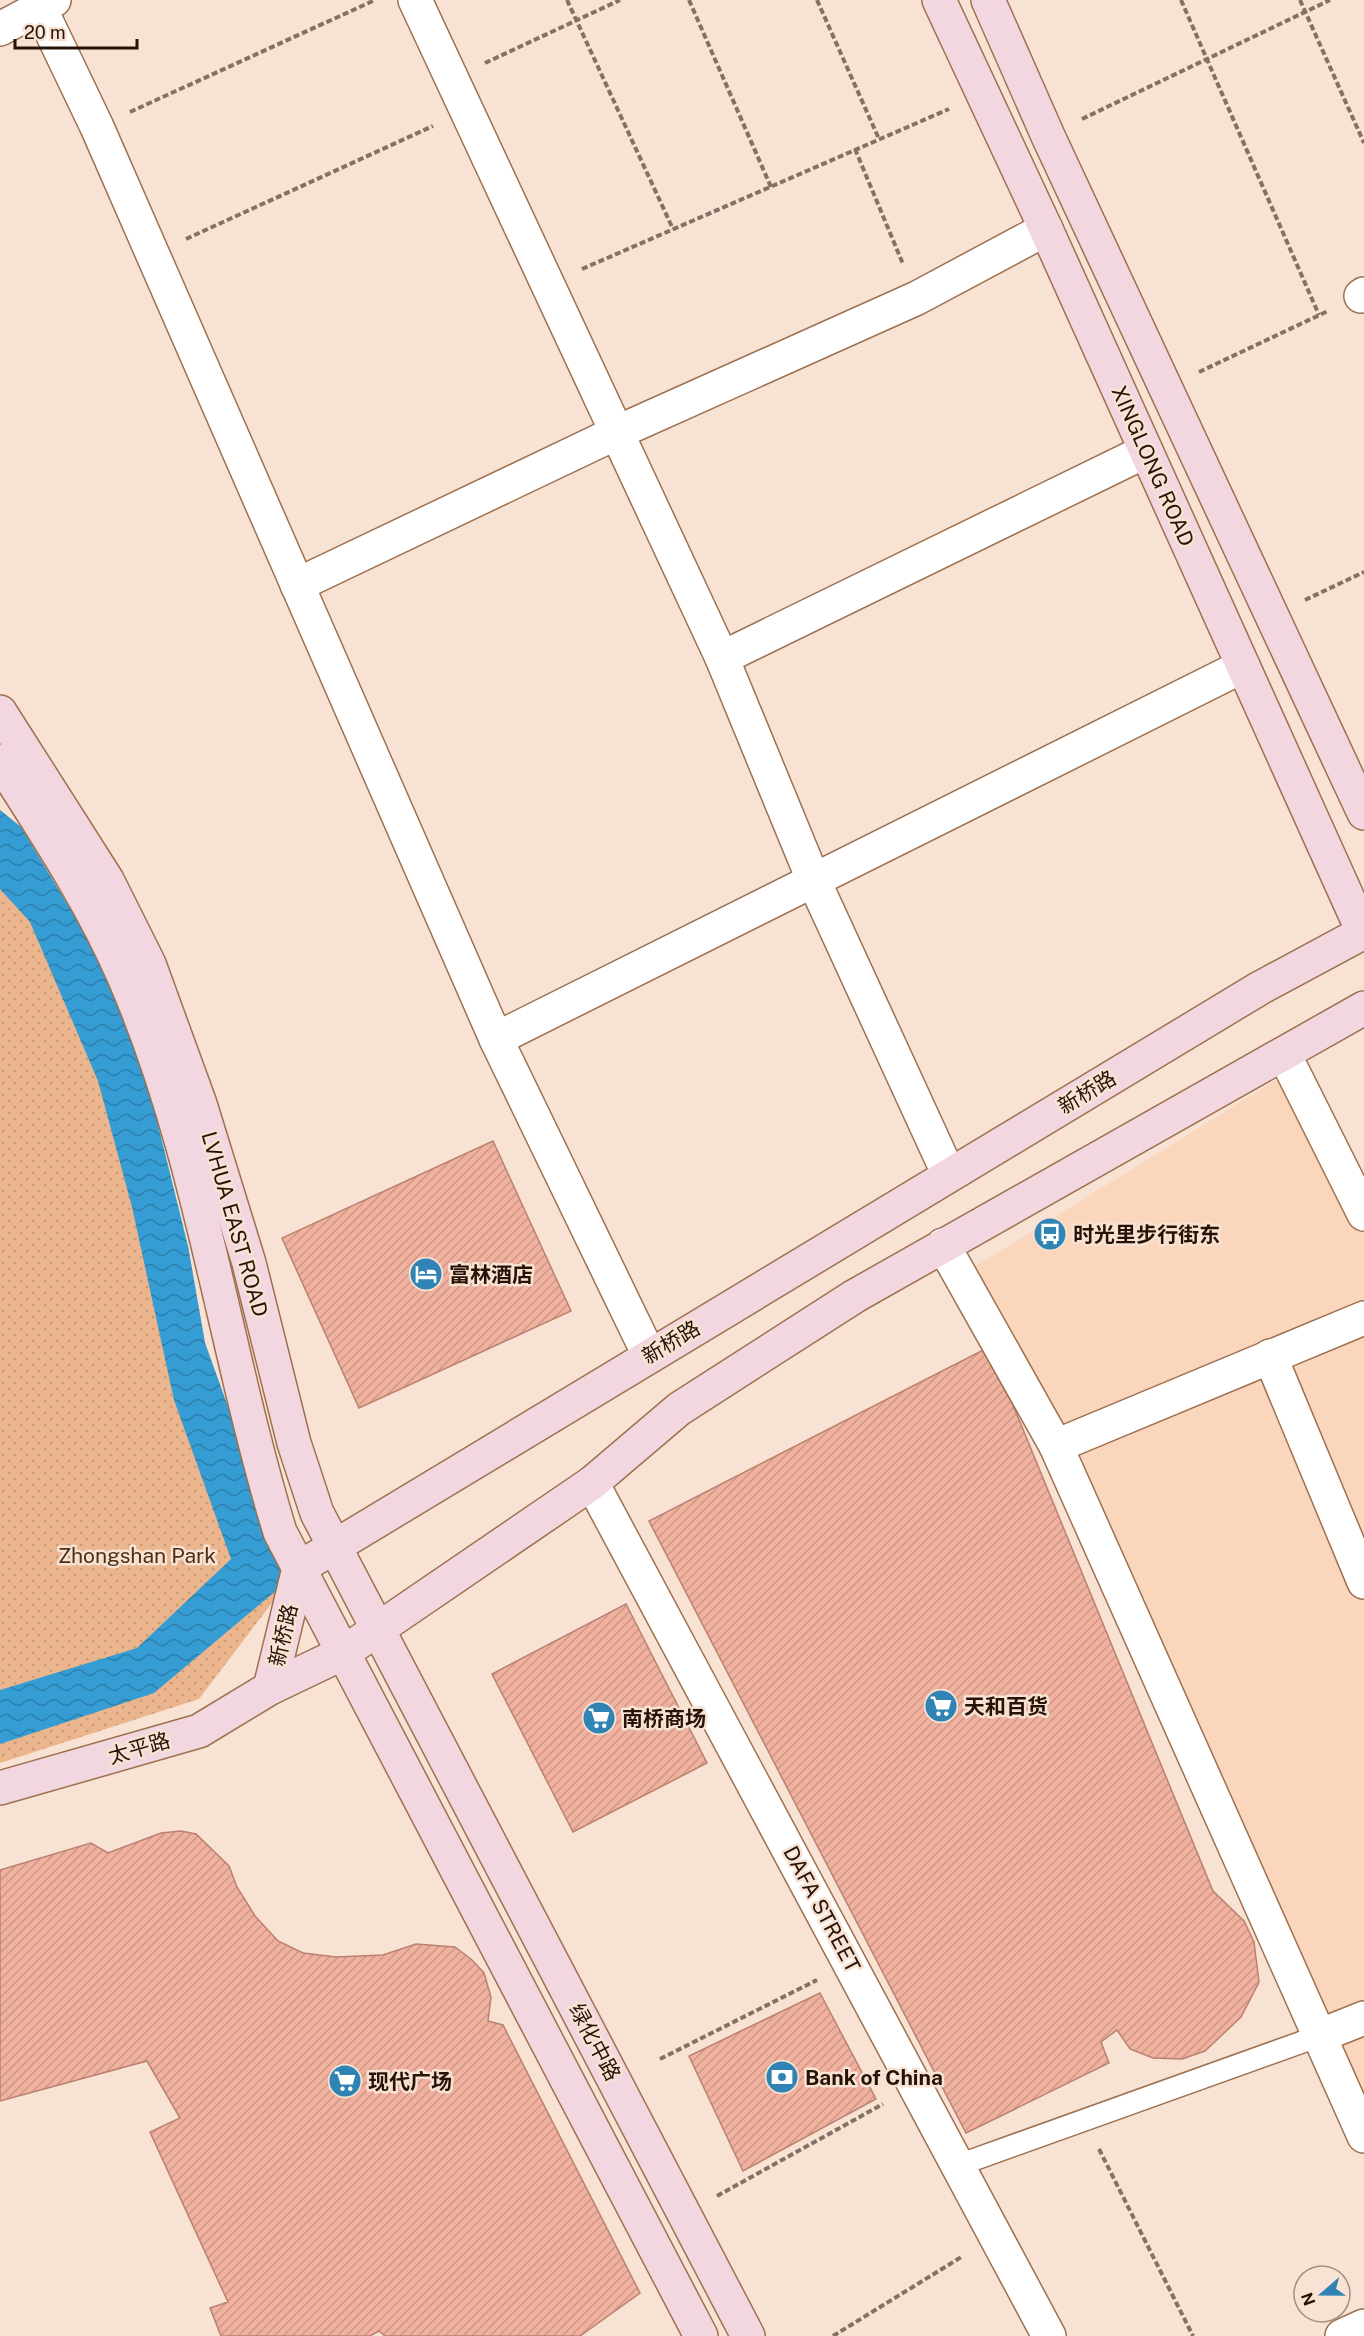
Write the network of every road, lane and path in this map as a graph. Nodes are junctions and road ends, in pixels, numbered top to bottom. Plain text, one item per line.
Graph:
1 (375, 0) edge
2 (415, 0) edge
3 (567, 0) edge
4 (620, 0) edge
5 (689, 0) edge
6 (817, 0) edge
7 (939, 0) edge
8 (988, 0) edge
9 (1181, 0) edge
10 (1299, 0) edge
11 (1330, 0) edge
12 (47, 4) edge
13 (1305, 12) junction
14 (576, 20) junction
15 (0, 29) edge
16 (1207, 58) junction
17 (452, 79) junction
18 (983, 95) junction
19 (467, 111) junction
20 (97, 127) junction
21 (1048, 136) junction
22 (879, 139) junction
23 (1364, 143) edge
24 (855, 149) junction
25 (771, 186) junction
26 (673, 229) junction
27 (1046, 229) junction
28 (153, 255) junction
29 (549, 284) junction
30 (1362, 295) edge
31 (917, 298) junction
32 (1318, 315) junction
33 (1166, 387) junction
34 (618, 432) junction
35 (1146, 451) junction
36 (1364, 572) edge
37 (297, 585) junction
38 (1272, 615) junction
39 (722, 658) junction
40 (1243, 666) junction
41 (0, 712) edge
42 (0, 761) edge
43 (1364, 813) edge
44 (813, 879) junction
45 (1364, 933) edge
46 (1364, 1008) edge
47 (496, 1039) junction
48 (1292, 1070) dead end
49 (949, 1175) junction
50 (1364, 1214) edge
51 (943, 1245) junction
52 (1364, 1318) edge
53 (649, 1355) junction
54 (1270, 1356) junction
55 (1056, 1446) junction
56 (592, 1483) junction
57 (335, 1546) junction
58 (299, 1568) junction
59 (1364, 1582) edge
60 (379, 1629) junction
61 (343, 1653) junction
62 (270, 1689) junction
63 (442, 1748) joint
64 (405, 1774) joint
65 (0, 1788) edge
66 (851, 1963) junction
67 (1364, 2018) edge
68 (1319, 2036) junction
69 (660, 2059) dead end
70 (916, 2085) junction
71 (1084, 2120) junction
72 (1364, 2136) edge
73 (959, 2165) junction
74 (685, 2214) junction
75 (996, 2236) junction
76 (1364, 2326) edge
77 (701, 2336) edge
78 (748, 2336) edge
79 (833, 2336) edge
80 (1049, 2336) edge
81 (1193, 2336) edge
82 (1342, 2336) edge

1 - 20 path
2 - 17 street
3 - 14 path
4 - 14 path
5 - 25 path
6 - 22 path
7 - 18 main road, XINGLONG ROAD
8 - 21 main road, XINGLONG ROAD
9 - 16 path
10 - 13 path
11 - 13 path
12 - 15 street
12 - 20 street
13 - 16 path
13 - 23 path
14 - 17 path
14 - 26 path
16 - 21 path
16 - 32 path
17 - 19 street
18 - 22 path
18 - 27 main road, XINGLONG ROAD
19 - 28 path
19 - 29 street
20 - 28 street
21 - 33 main road, XINGLONG ROAD
22 - 24 path
24 - 25 path
24 - 31 path
25 - 26 path
26 - 29 path
27 - 31 street
27 - 35 main road, XINGLONG ROAD
28 - 37 street
29 - 34 street
30 - 32 path
31 - 34 street
32 - 33 path
33 - 38 main road, XINGLONG ROAD
34 - 37 street
34 - 39 street
35 - 39 street
35 - 40 main road, XINGLONG ROAD
36 - 38 path
37 - 47 street
38 - 43 main road, XINGLONG ROAD
39 - 44 street
40 - 44 street
40 - 45 main road, XINGLONG ROAD
41 - 57 main road, LVHUA EAST ROAD
42 - 58 main road, LVHUA EAST ROAD
44 - 47 street
44 - 49 street
45 - 49 main road, 新桥路
46 - 51 main road, 新桥路
47 - 53 street
48 - 50 street
49 - 53 main road, 新桥路
51 - 55 street
51 - 56 main road, 新桥路
52 - 54 street
53 - 57 main road, 新桥路
54 - 55 street
54 - 59 street
55 - 68 street
56 - 60 main road, 新桥路
56 - 66 street, DAFA STREET
57 - 58 main road, 新桥路
57 - 60 main road, LVHUA EAST ROAD
58 - 61 main road, LVHUA EAST ROAD
58 - 62 main road, 新桥路
60 - 61 main road, 新桥路
60 - 63 main road, LVHUA EAST ROAD
61 - 62 main road, 新桥路
61 - 64 main road, LVHUA EAST ROAD
62 - 65 main road, 太平路
63 - 74 main road, 绿化中路
64 - 77 main road, 绿化中路
66 - 69 path
66 - 70 street, DAFA STREET
67 - 68 street
68 - 71 lane
68 - 72 street
70 - 73 street, DAFA STREET
70 - 74 path
71 - 73 lane
71 - 81 path
73 - 75 street, DAFA STREET
74 - 78 main road, 绿化中路
75 - 79 path
75 - 80 street, DAFA STREET
76 - 82 street

